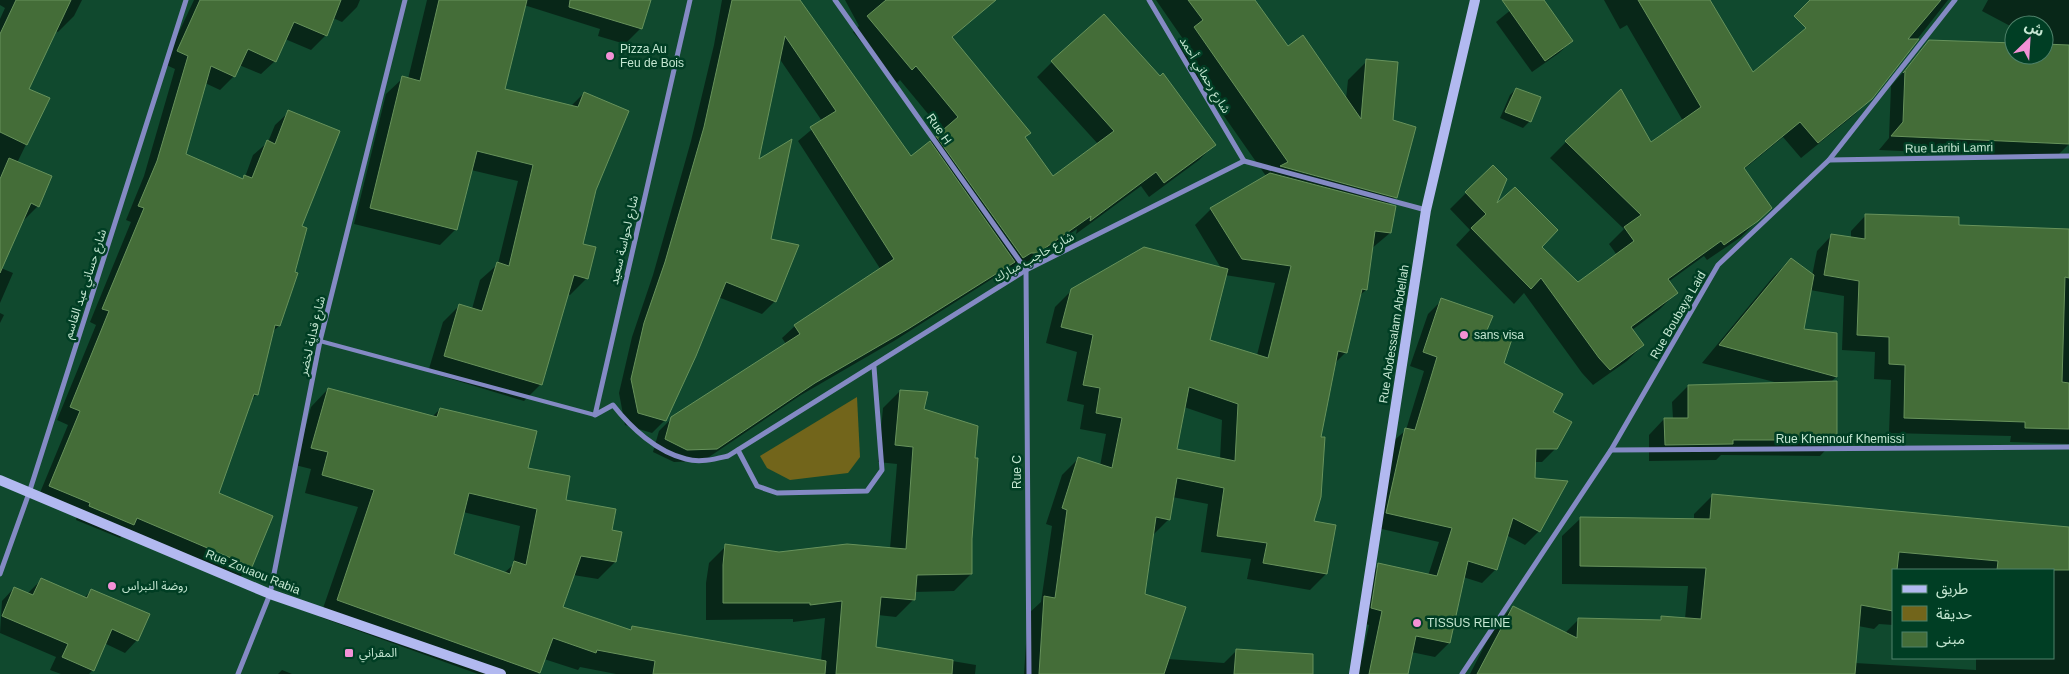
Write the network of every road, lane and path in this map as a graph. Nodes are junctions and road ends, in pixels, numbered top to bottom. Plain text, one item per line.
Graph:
1 (186, 0) edge
2 (405, 0) edge
3 (690, 0) edge
4 (835, 0) edge
5 (1149, 0) edge
6 (1475, 0) edge
7 (1954, 0) edge
8 (2069, 156) edge
9 (1829, 160) junction
10 (1244, 161) junction
11 (1426, 210) junction
12 (1026, 270) junction
13 (320, 341) junction
14 (874, 367) junction
15 (595, 415) junction
16 (2069, 447) edge
17 (738, 450) junction
18 (1611, 450) junction
19 (0, 480) edge
20 (29, 493) junction
21 (0, 574) edge
22 (270, 594) junction
23 (238, 674) edge
24 (501, 674) edge
25 (1029, 674) edge
26 (1354, 674) edge
27 (1462, 674) edge

1 - 20 street, شارع حساني عبد القاسم
2 - 13 street, شارع قداية لخضر
3 - 15 street, شارع لحواسة سعيد
4 - 12 street, Rue H
5 - 10 street, شارع رحماني أحمد
6 - 11 main road, Rue Abdessalam Abdellah
7 - 9 street, Rue Boubaya Laid
8 - 9 street, Rue Laribi Lamri
9 - 18 street, Rue Boubaya Laid
10 - 11 street
10 - 12 street, شارع حاجب مبارك
11 - 26 main road, Rue Abdessalam Abdellah
12 - 14 street, شارع حاجب مبارك
12 - 25 street, Rue C
13 - 15 lane
13 - 22 street, شارع قداية لخضر
14 - 17 street, شارع حاجب مبارك
14 - 17 street
15 - 17 street, شارع حاجب مبارك
16 - 18 street, Rue Khennouf Khemissi
18 - 27 street, Rue Boubaya Laid
19 - 20 main road, Rue Zouaou Rabia
20 - 21 street, شارع حساني عبد القاسم
20 - 22 main road, Rue Zouaou Rabia
22 - 23 street, شارع قداية لخضر
22 - 24 main road, Rue Zouaou Rabia

